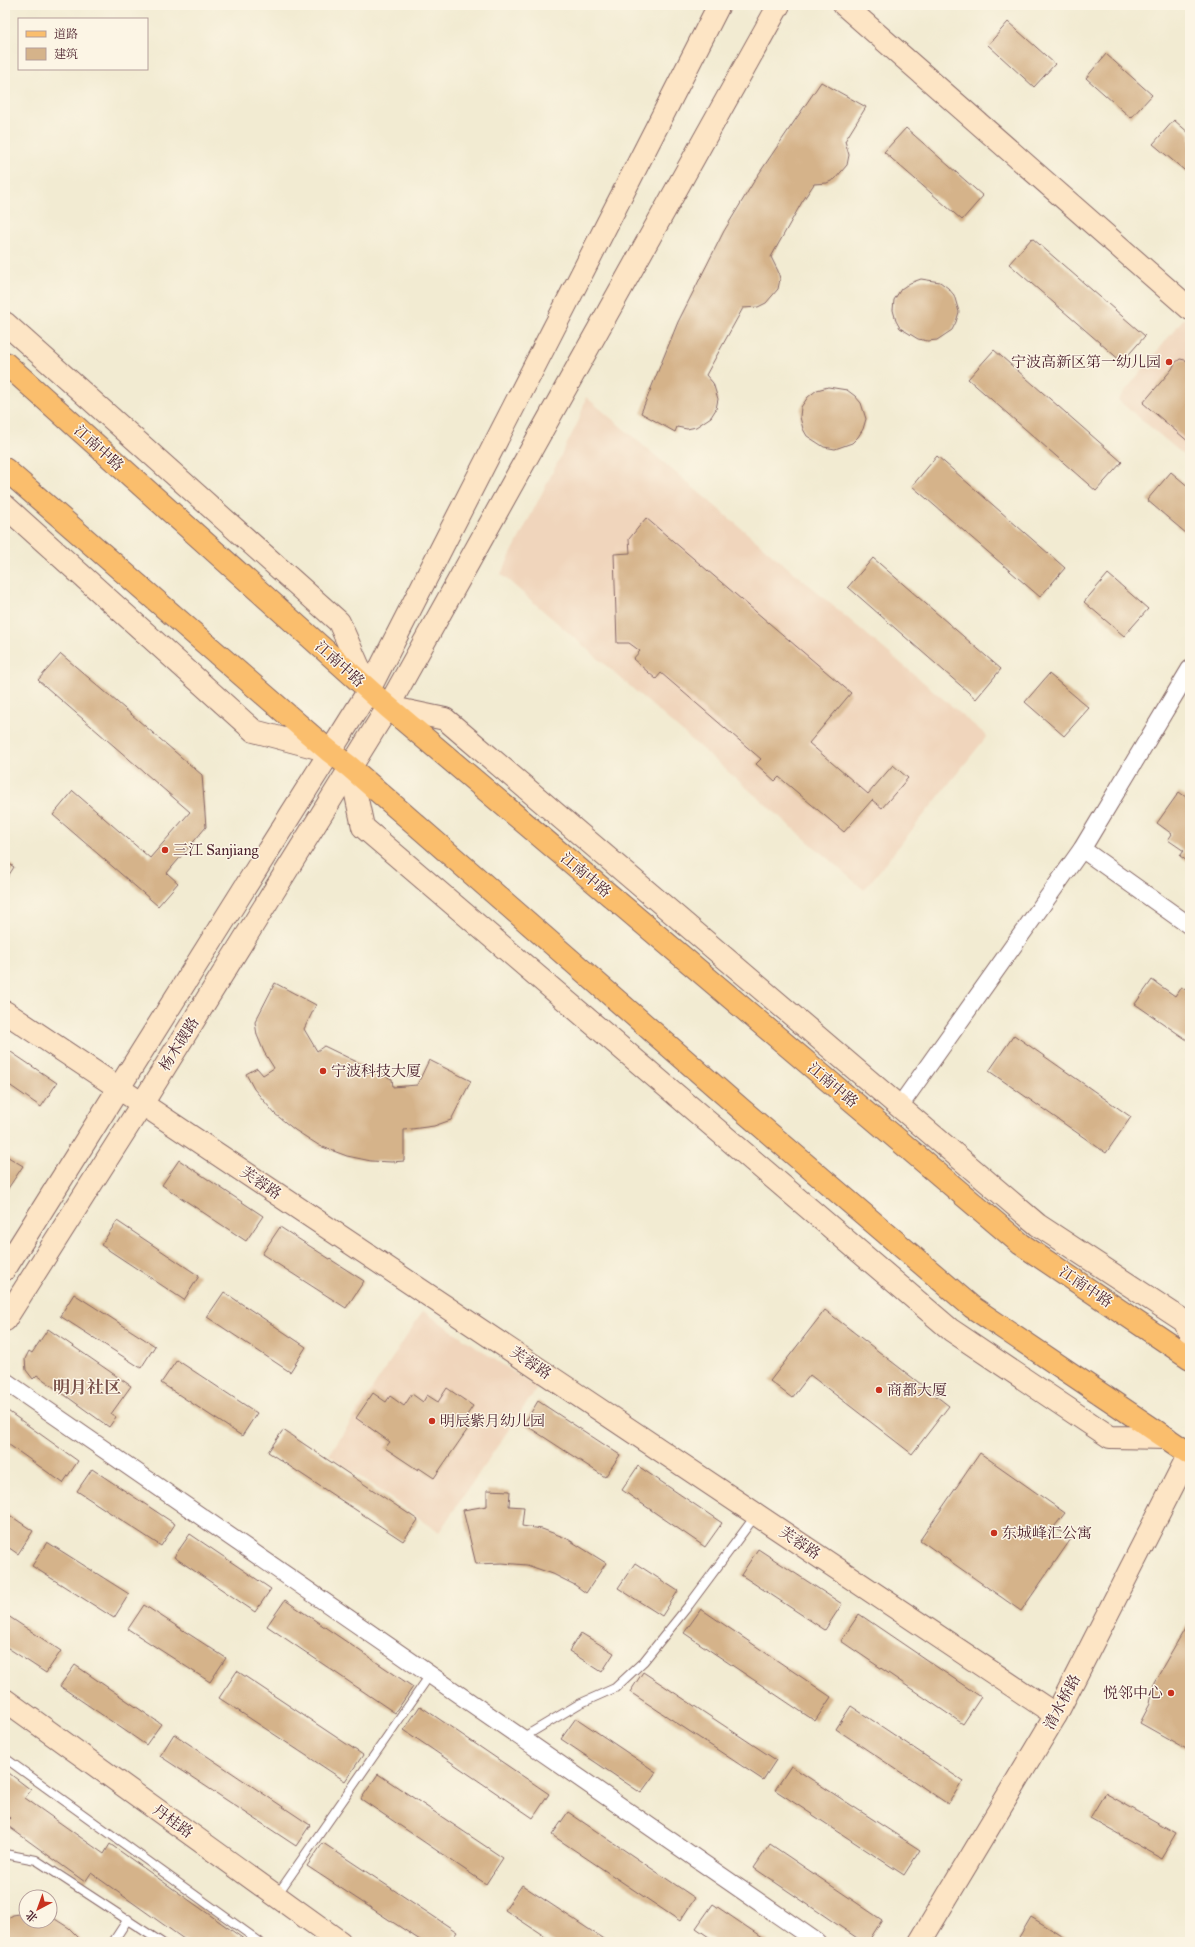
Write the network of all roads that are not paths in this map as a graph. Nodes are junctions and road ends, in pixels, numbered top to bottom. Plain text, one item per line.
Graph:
1 (719, 5) edge
2 (779, 5) edge
3 (844, 5) edge
4 (1190, 309) edge
5 (5, 323) edge
6 (5, 364) edge
7 (5, 470) edge
8 (5, 506) edge
9 (1190, 669) edge
10 (369, 690) junction
11 (388, 707) junction
12 (329, 752) junction
13 (350, 767) junction
14 (1082, 849) junction
15 (1190, 926) edge
16 (5, 1012) edge
17 (119, 1088) junction
18 (142, 1104) junction
19 (900, 1107) junction
20 (5, 1269) edge
21 (5, 1320) edge
22 (1190, 1333) edge
23 (1190, 1358) edge
24 (5, 1381) edge
25 (1167, 1438) junction
26 (1189, 1454) edge
27 (756, 1514) junction
28 (430, 1675) junction
29 (5, 1700) edge
30 (1056, 1715) junction
31 (522, 1738) junction
32 (5, 1758) edge
33 (5, 1854) edge
34 (276, 1896) junction
35 (128, 1919) junction
36 (113, 1942) edge
37 (161, 1942) edge
38 (260, 1942) edge
39 (340, 1942) edge
40 (817, 1942) edge
41 (920, 1942) edge

1 - 10 main road, 杨木碶路
2 - 11 main road, 杨木碶路
3 - 4 main road
5 - 10 main road
6 - 10 main road, 江南中路
7 - 12 main road
8 - 12 main road
9 - 14 street
10 - 11 main road, 江南中路
10 - 12 main road, 杨木碶路
11 - 13 main road, 杨木碶路
11 - 19 main road
11 - 23 main road, 江南中路
12 - 13 main road
12 - 17 main road, 杨木碶路
13 - 18 main road, 杨木碶路
13 - 25 main road
13 - 25 main road
14 - 15 street
14 - 19 street
16 - 17 main road, 芙蓉路
17 - 18 main road, 芙蓉路
17 - 20 main road, 杨木碶路
18 - 21 main road, 杨木碶路
18 - 27 main road, 芙蓉路
19 - 22 main road
24 - 28 street
25 - 26 main road
26 - 30 main road, 清水桥路
27 - 30 main road, 芙蓉路
27 - 31 lane
28 - 31 street
28 - 34 lane
29 - 34 main road, 丹桂路
30 - 41 main road, 清水桥路
31 - 40 street
32 - 38 lane
33 - 35 lane
34 - 39 main road, 丹桂路
35 - 36 lane
35 - 37 lane

